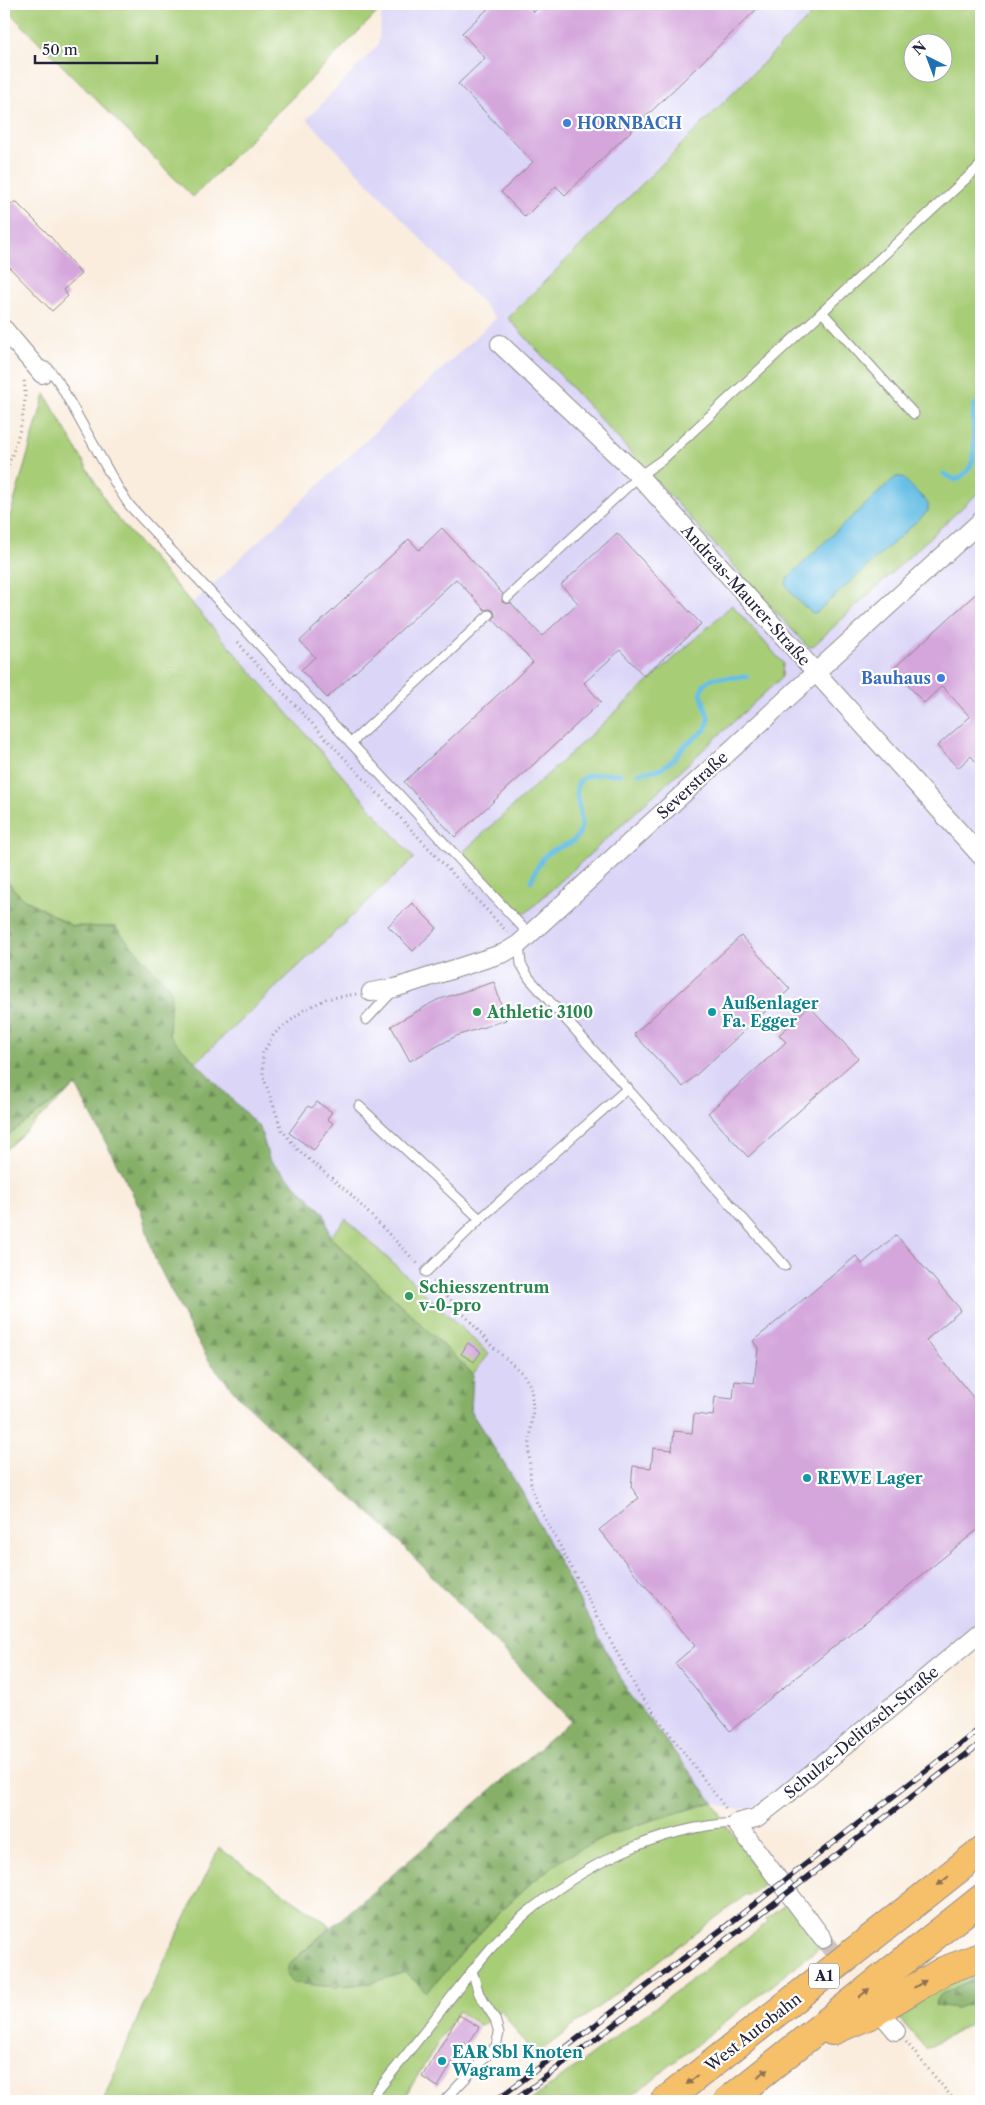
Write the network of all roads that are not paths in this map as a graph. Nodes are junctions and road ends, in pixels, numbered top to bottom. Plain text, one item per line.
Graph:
1 (981, 165) edge
2 (822, 312) junction
3 (4, 329) edge
4 (500, 344) dead end
5 (31, 361) joint
6 (914, 414) dead end
7 (639, 476) junction
8 (981, 520) edge
9 (507, 598) dead end
10 (489, 615) dead end
11 (814, 673) junction
12 (351, 743) junction
13 (981, 856) edge
14 (524, 939) junction
15 (395, 988) junction
16 (371, 992) road end
17 (366, 1020) dead end
18 (628, 1088) junction
19 (359, 1106) dead end
20 (480, 1219) junction
21 (785, 1266) dead end
22 (426, 1272) road end
23 (981, 1632) edge
24 (736, 1823) junction
25 (981, 1851) edge
26 (981, 1899) edge
27 (823, 1939) tunnel mouth
28 (981, 1957) edge
29 (472, 1971) junction
30 (798, 2045) junction
31 (369, 2101) edge
32 (444, 2101) edge
33 (665, 2101) edge
34 (728, 2101) edge

1 - 2 lane
2 - 6 lane
2 - 7 lane
3 - 5 street
4 - 7 street, Andreas-Maurer-Straße
5 - 12 lane
7 - 9 lane
7 - 11 street, Andreas-Maurer-Straße
8 - 11 street, Severstraße
10 - 12 lane
11 - 13 street, Andreas-Maurer-Straße
11 - 14 street, Severstraße
12 - 14 lane
14 - 15 street, Severstraße
14 - 18 lane
15 - 16 street, Severstraße
15 - 17 lane
18 - 20 lane
18 - 21 lane
19 - 20 lane
20 - 22 lane
23 - 24 street, Schulze-Delitzsch-Straße
24 - 27 street
24 - 29 lane
25 -> 33 highway, West Autobahn / A1
30 -> 26 highway, A1
30 -> 28 highway
29 - 31 lane
29 - 32 lane
34 -> 30 highway, A1

